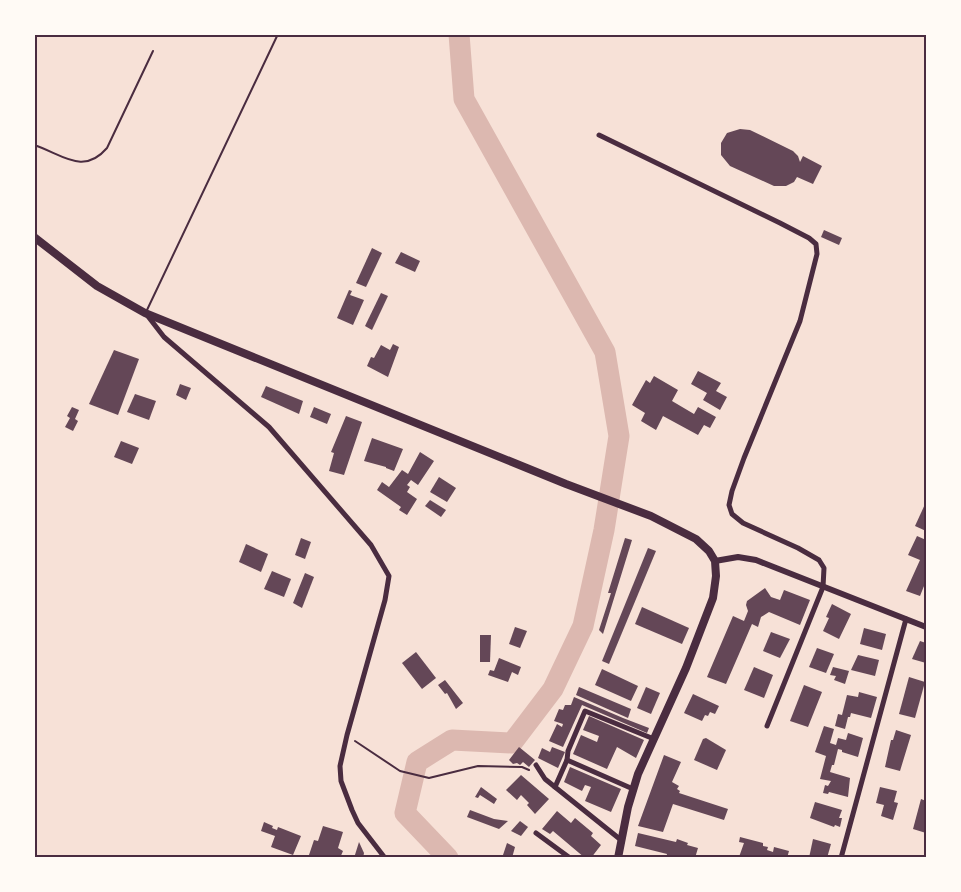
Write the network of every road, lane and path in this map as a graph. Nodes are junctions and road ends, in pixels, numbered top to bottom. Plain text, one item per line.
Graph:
1 (278, 34) edge
2 (153, 51) dead end
3 (599, 135) dead end
4 (34, 145) edge
5 (34, 237) edge
6 (145, 313) junction
7 (715, 561) junction
8 (823, 587) junction
9 (906, 619) junction
10 (927, 627) edge
11 (767, 726) dead end
12 (347, 735) junction
13 (654, 739) junction
14 (567, 760) junction
15 (536, 765) dead end
16 (545, 778) junction
17 (555, 787) junction
18 (633, 789) junction
19 (536, 832) dead end
20 (621, 840) junction
21 (385, 858) edge
22 (570, 858) edge
23 (618, 858) edge
24 (841, 858) edge

1 - 6 lane
2 - 4 lane
3 - 8 street
5 - 6 main road
6 - 7 main road
6 - 12 street
7 - 8 street
7 - 13 main road
8 - 9 street
8 - 11 street
9 - 10 street
9 - 24 street
12 - 16 path
12 - 21 street
13 - 14 street
13 - 18 main road
14 - 17 street
14 - 18 street
15 - 16 street
16 - 17 street
17 - 20 street
18 - 20 main road
19 - 22 street
20 - 23 main road

